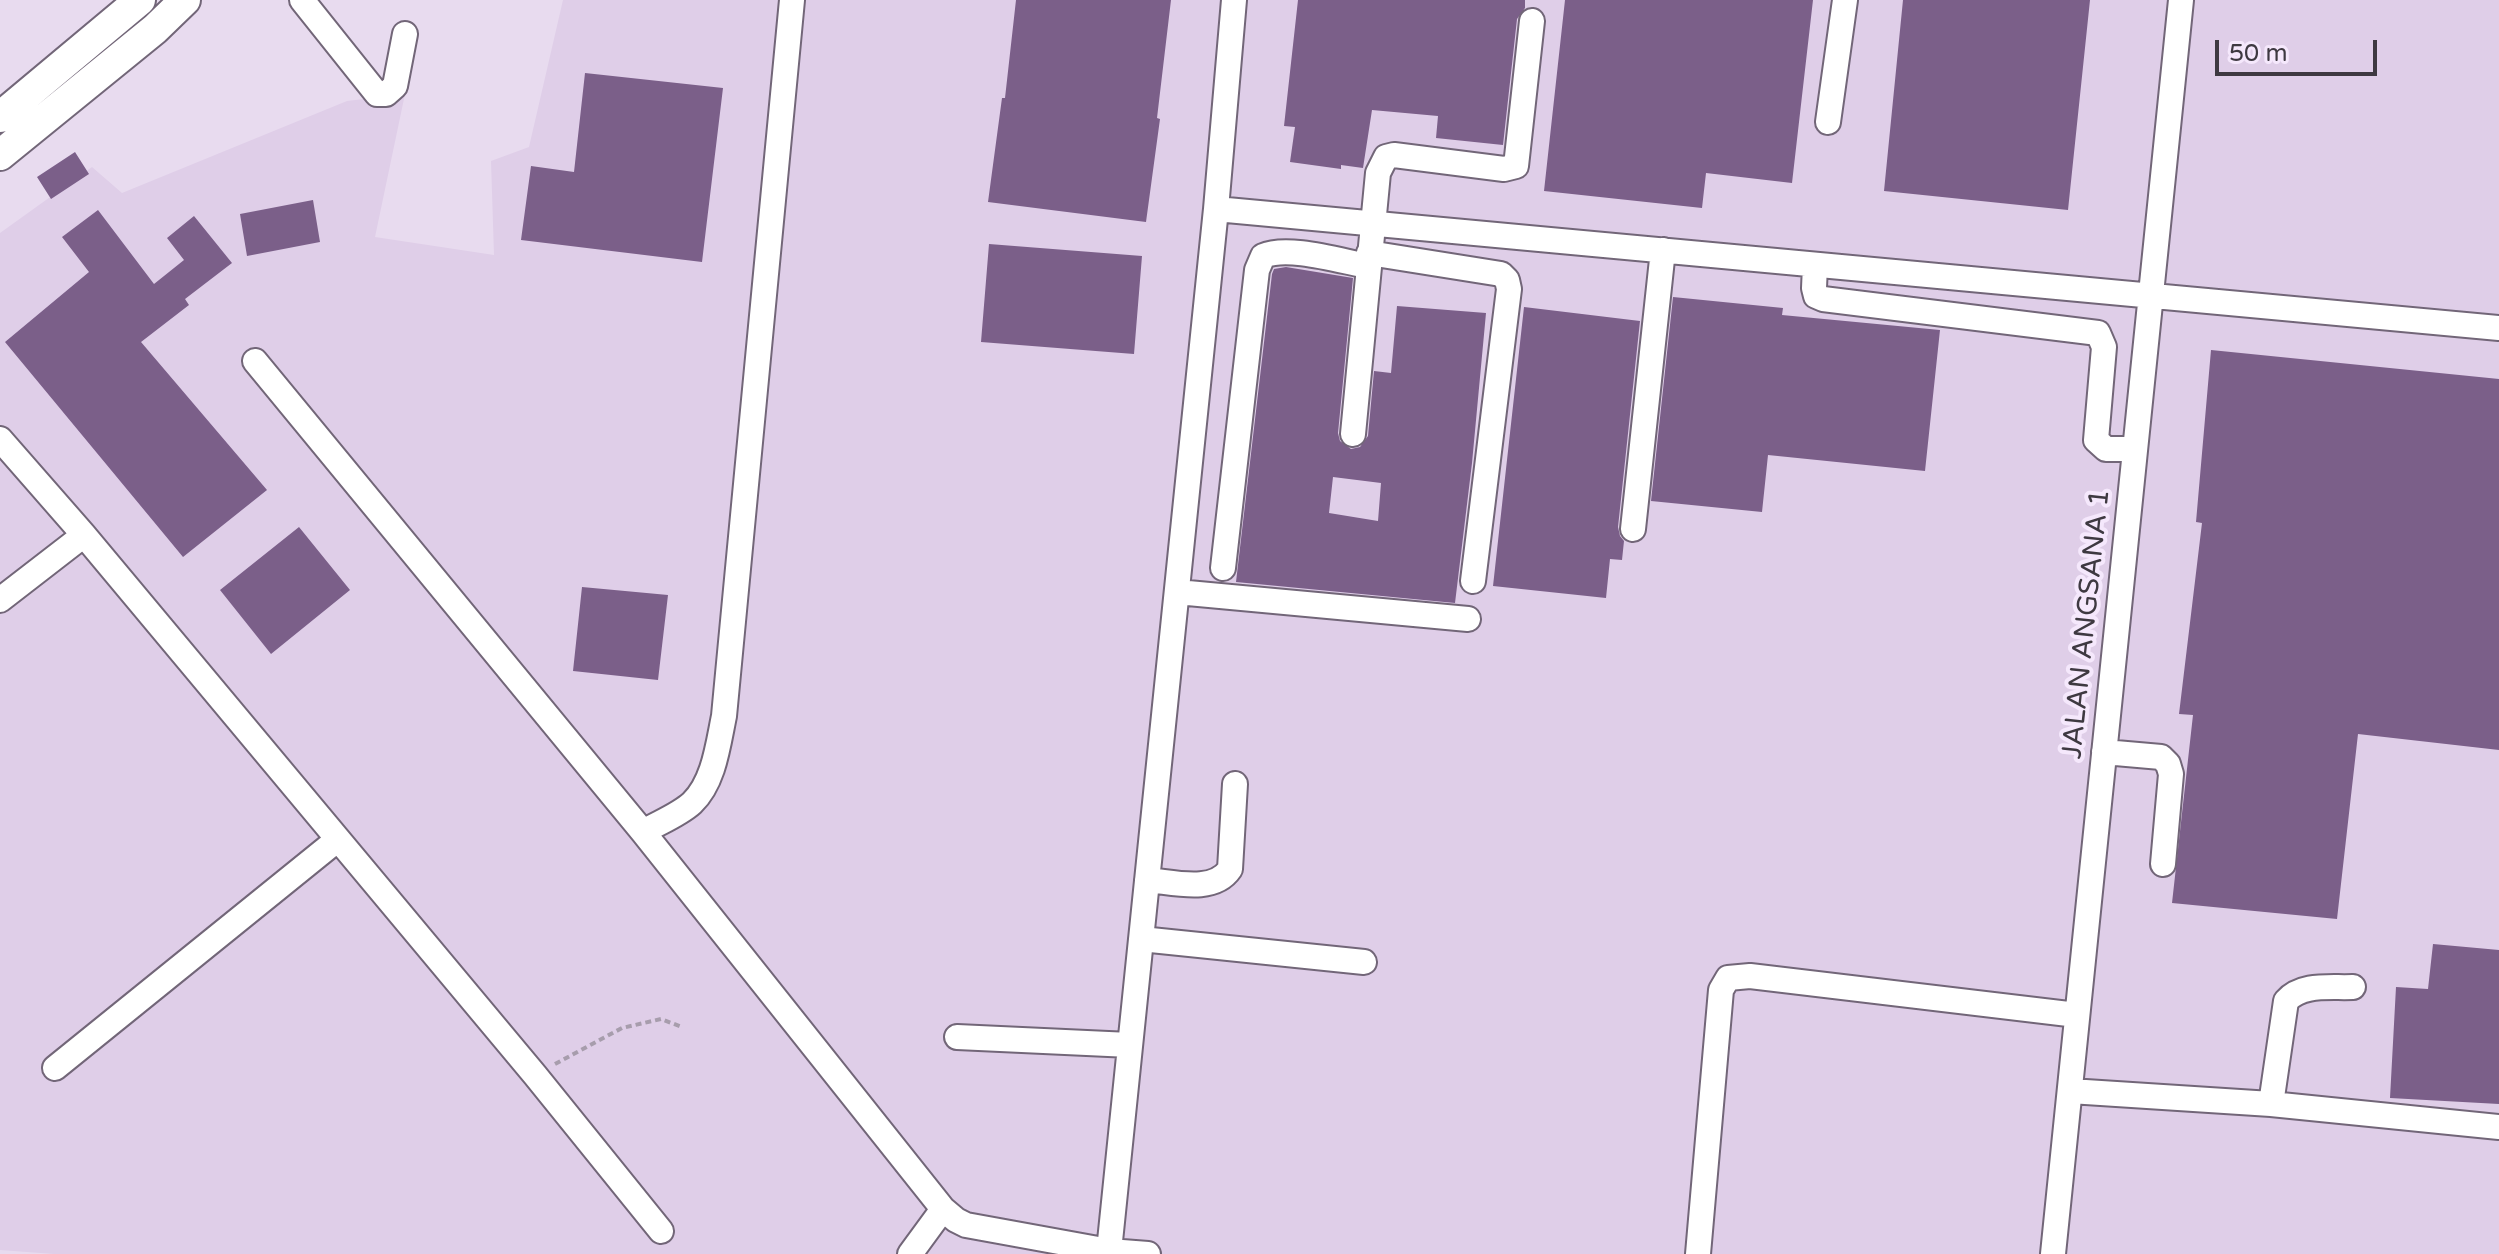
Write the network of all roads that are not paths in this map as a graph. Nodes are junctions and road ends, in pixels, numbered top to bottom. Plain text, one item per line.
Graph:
1 (140, 0) edge
2 (185, 0) edge
3 (302, 0) edge
4 (792, 0) edge
5 (1234, 0) edge
6 (1845, 0) edge
7 (2181, 0) edge
8 (1532, 21) dead end
9 (405, 34) dead end
10 (0, 117) edge
11 (1828, 122) dead end
12 (0, 155) edge
13 (1216, 209) junction
14 (1371, 223) junction
15 (1663, 250) junction
16 (1368, 259) junction
17 (1815, 265) junction
18 (2151, 296) junction
19 (2499, 328) edge
20 (255, 361) dead end
21 (1353, 434) dead end
22 (0, 439) edge
23 (2135, 449) junction
24 (1633, 529) dead end
25 (84, 535) junction
26 (1223, 568) dead end
27 (1473, 581) dead end
28 (1177, 592) junction
29 (0, 600) edge
30 (1468, 619) dead end
31 (2104, 752) junction
32 (1235, 784) dead end
33 (643, 832) junction
34 (337, 840) junction
35 (2163, 864) dead end
36 (1147, 880) junction
37 (1141, 939) junction
38 (1364, 962) dead end
39 (2353, 987) dead end
40 (2077, 1015) junction
41 (957, 1037) dead end
42 (1130, 1045) junction
43 (55, 1068) dead end
44 (2070, 1091) junction
45 (2271, 1104) junction
46 (2499, 1127) edge
47 (943, 1209) junction
48 (661, 1231) dead end
49 (1109, 1251) junction
50 (910, 1254) edge
51 (1148, 1254) edge
52 (1698, 1254) edge
53 (2053, 1254) edge

1 - 10 main road
2 - 12 main road
3 - 9 street
4 - 33 street
5 - 13 street
6 - 11 street
7 - 18 street, JALAN ANGSANA 1
8 - 14 street
13 - 14 street
13 - 28 street
14 - 15 street
14 - 16 street
15 - 17 street
15 - 24 street
16 - 21 street
16 - 26 street
16 - 27 street
17 - 18 street
17 - 23 street
18 - 19 street
18 - 23 street, JALAN ANGSANA 1
20 - 33 street
22 - 25 street
23 - 31 street, JALAN ANGSANA 1
25 - 29 street
25 - 34 street
28 - 30 street
28 - 36 street
31 - 35 street
31 - 40 street, JALAN ANGSANA 1
32 - 36 street
33 - 47 street
34 - 43 street
34 - 48 street
36 - 37 street
37 - 38 street
37 - 42 street
39 - 45 street
40 - 44 street, JALAN ANGSANA 1
40 - 52 street
41 - 42 street
42 - 49 street
44 - 45 street
44 - 53 street, JALAN ANGSANA 1
45 - 46 street
47 - 49 street
47 - 50 street
49 - 51 street

